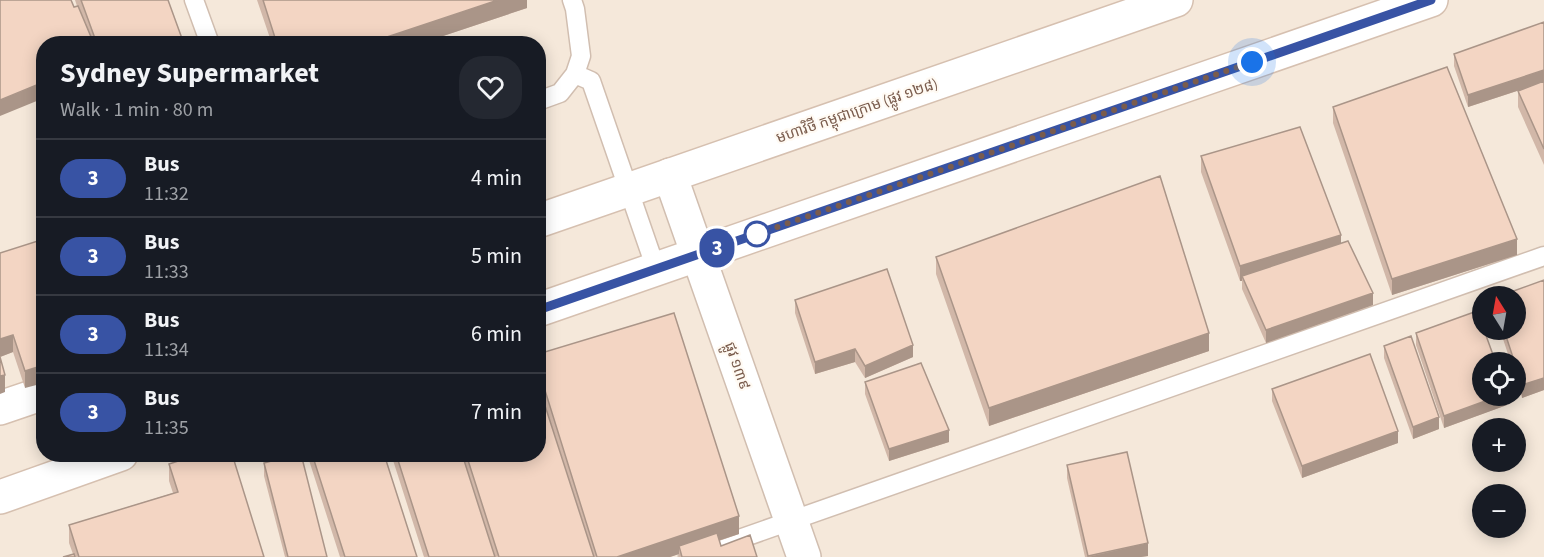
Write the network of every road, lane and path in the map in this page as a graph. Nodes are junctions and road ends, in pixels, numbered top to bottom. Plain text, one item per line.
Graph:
1 (194, 0) edge
2 (572, 0) edge
3 (1176, 0) edge
4 (1431, 0) edge
5 (207, 36) edge
6 (575, 74) junction
7 (546, 98) edge
8 (670, 175) junction
9 (629, 190) junction
10 (546, 218) edge
11 (698, 255) junction
12 (1544, 256) edge
13 (656, 269) junction
14 (546, 307) edge
15 (36, 396) edge
16 (0, 408) edge
17 (98, 462) edge
18 (0, 497) edge
19 (791, 521) junction
20 (688, 557) edge
21 (804, 557) edge

1 - 5 lane
2 - 6 lane
3 - 8 main road, មហាវិថី កម្ពុជាក្រោម (ផ្លូវ ១២៨)
4 - 11 main road
6 - 7 lane
6 - 9 lane
8 - 9 main road, មហាវិថី កម្ពុជាក្រោម (ផ្លូវ ១២៨)
8 - 11 main road, ផ្លូវ ១៣៩
9 - 10 main road, មហាវិថី កម្ពុជាក្រោម (ផ្លូវ ១២៨)
9 - 13 lane
11 - 13 main road
11 - 19 main road, ផ្លូវ ១៣៩
12 - 19 lane
13 - 14 main road
15 - 16 main road
17 - 18 main road
19 - 20 lane
19 - 21 main road, ផ្លូវ ១៣៩

